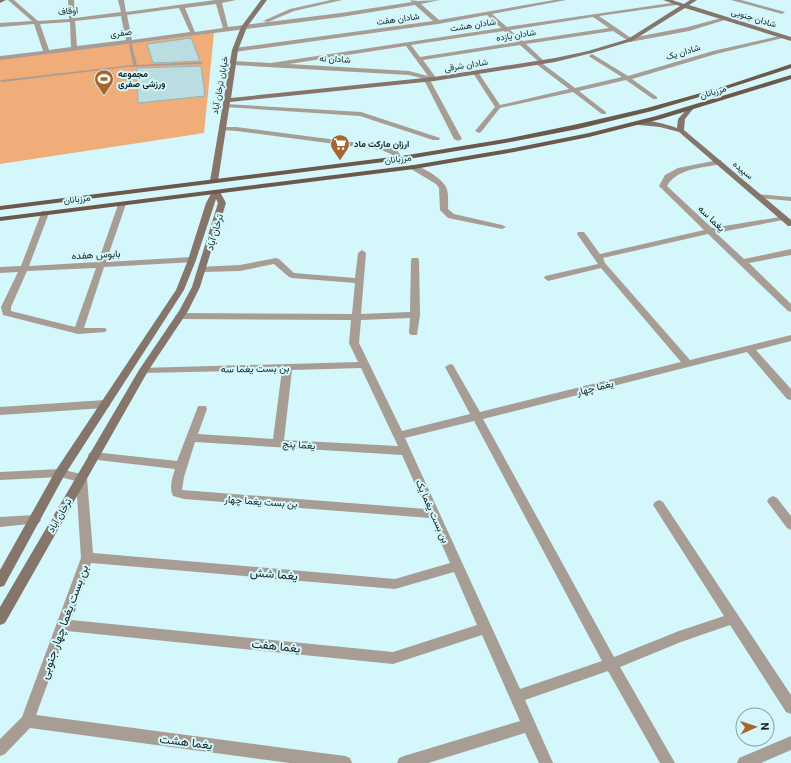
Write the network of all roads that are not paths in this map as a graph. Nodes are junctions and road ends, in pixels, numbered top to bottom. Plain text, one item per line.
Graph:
1 (3, 0) edge
2 (11, 0) edge
3 (71, 0) edge
4 (121, 0) edge
5 (170, 0) edge
6 (233, 0) edge
7 (264, 0) edge
8 (339, 0) edge
9 (437, 0) edge
10 (563, 0) edge
11 (666, 0) edge
12 (694, 0) edge
13 (734, 0) edge
14 (0, 1) edge
15 (219, 1) edge
16 (415, 2) edge
17 (676, 4) junction
18 (181, 6) junction
19 (335, 6) edge
20 (684, 6) junction
21 (172, 8) junction
22 (782, 12) dead end
23 (123, 14) junction
24 (488, 14) junction
25 (595, 16) junction
26 (725, 19) junction
27 (73, 20) junction
28 (36, 22) junction
29 (438, 22) junction
30 (0, 25) edge
31 (259, 25) junction
32 (244, 27) junction
33 (226, 29) junction
34 (506, 29) junction
35 (615, 29) junction
36 (193, 33) junction
37 (784, 37) junction
38 (791, 39) edge
39 (630, 40) junction
40 (129, 41) junction
41 (522, 43) junction
42 (407, 44) junction
43 (74, 48) junction
44 (236, 50) junction
45 (46, 51) junction
46 (592, 56) dead end
47 (0, 58) edge
48 (418, 59) junction
49 (233, 62) junction
50 (201, 63) dead end
51 (540, 63) junction
52 (136, 65) junction
53 (272, 65) junction
54 (791, 66) edge
55 (476, 73) junction
56 (791, 77) edge
57 (627, 78) junction
58 (431, 79) junction
59 (2, 81) dead end
60 (574, 90) junction
61 (654, 98) dead end
62 (226, 103) junction
63 (498, 107) junction
64 (690, 109) junction
65 (604, 113) dead end
66 (639, 123) junction
67 (222, 129) junction
68 (479, 131) dead end
69 (681, 131) junction
70 (436, 138) dead end
71 (458, 139) dead end
72 (398, 158) junction
73 (718, 162) junction
74 (414, 167) junction
75 (214, 181) junction
76 (216, 192) junction
77 (758, 196) junction
78 (791, 199) edge
79 (122, 204) junction
80 (0, 208) edge
81 (45, 214) junction
82 (784, 218) junction
83 (0, 219) edge
84 (791, 224) edge
85 (502, 227) dead end
86 (710, 231) junction
87 (581, 234) dead end
88 (791, 252) edge
89 (362, 253) dead end
90 (192, 260) junction
91 (415, 260) dead end
92 (600, 261) junction
93 (743, 262) junction
94 (102, 265) junction
95 (24, 269) junction
96 (0, 270) edge
97 (202, 270) junction
98 (548, 278) dead end
99 (360, 281) junction
100 (791, 309) edge
101 (415, 315) junction
102 (180, 316) junction
103 (356, 317) junction
104 (102, 330) dead end
105 (78, 331) junction
106 (414, 333) dead end
107 (791, 338) edge
108 (749, 348) junction
109 (688, 364) junction
110 (365, 365) junction
111 (287, 367) junction
112 (450, 367) dead end
113 (144, 370) junction
114 (791, 396) edge
115 (105, 404) junction
116 (202, 409) dead end
117 (0, 411) edge
118 (476, 416) junction
119 (399, 436) junction
120 (192, 438) junction
121 (278, 443) junction
122 (406, 451) junction
123 (93, 456) junction
124 (181, 466) junction
125 (60, 473) junction
126 (0, 476) edge
127 (81, 478) junction
128 (773, 501) dead end
129 (659, 505) dead end
130 (434, 514) junction
131 (35, 520) junction
132 (0, 522) edge
133 (791, 525) edge
134 (87, 558) junction
135 (457, 566) junction
136 (0, 582) edge
137 (0, 619) edge
138 (732, 619) junction
139 (63, 625) junction
140 (485, 628) junction
141 (611, 664) junction
142 (516, 697) junction
143 (791, 707) edge
144 (27, 721) junction
145 (529, 726) junction
146 (791, 743) edge
147 (0, 749) edge
148 (345, 763) edge
149 (404, 763) edge
150 (546, 763) edge
151 (668, 763) edge
152 (744, 763) edge

1 - 14 street
2 - 28 street
3 - 27 street
4 - 23 street
5 - 21 street
6 - 15 street, اوقاف
7 - 32 street, خیابان ترخان آباد
8 - 19 street
9 - 16 street
10 - 24 street, شادان هفت
11 - 17 street, شادان جنوبی
12 - 20 street, شادان شرقی
13 - 22 street
15 - 18 street, اوقاف
15 - 33 street
16 - 19 street
16 - 29 street
17 - 20 street, شادان جنوبی
17 - 25 street, شادان هشت
18 - 21 street, اوقاف
18 - 36 street
19 - 31 street, صفری
19 - 31 street
20 - 26 street, شادان جنوبی
20 - 39 street, شادان شرقی
21 - 23 street, اوقاف
23 - 27 street, اوقاف
23 - 40 street
24 - 29 street, شادان هفت
24 - 34 street
25 - 34 street, شادان هشت
25 - 35 street
26 - 37 street, شادان جنوبی
26 - 39 street
27 - 28 street, اوقاف
27 - 43 street
28 - 30 street, اوقاف
28 - 45 street
29 - 44 street, شادان هفت
31 - 32 street, صفری
32 - 33 street, صفری
32 - 44 street, خیابان ترخان آباد
33 - 36 street, صفری
34 - 41 street
34 - 42 street, شادان هشت
35 - 39 street
35 - 41 street, شادان یازده
36 - 40 street, صفری
37 - 38 street, شادان جنوبی
37 - 57 street, شادان یک
39 - 51 street, شادان شرقی
40 - 43 street, صفری
40 - 52 lane
41 - 48 street, شادان یازده
41 - 51 street
42 - 48 street
42 - 53 street, شادان هشت
43 - 45 street, صفری
44 - 49 street, خیابان ترخان آباد
45 - 47 street, صفری
46 - 57 street
48 - 58 street
49 - 53 street, شادان نه
49 - 62 street, خیابان ترخان آباد
50 - 52 lane
51 - 55 street, شادان شرقی
51 - 60 street
52 - 59 lane
53 - 58 street, شادان نه
54 - 72 main road, مرزبانان
55 - 58 street, شادان شرقی
55 - 63 street
56 - 64 main road, مرزبانان
57 - 60 street, شادان یک
57 - 61 street
58 - 62 street, شادان شرقی
58 - 71 street
60 - 63 street, شادان یک
60 - 65 street
62 - 67 street, خیابان ترخان آباد
62 - 70 street
63 - 68 street
64 - 66 main road, مرزبانان
64 - 69 street
66 - 69 street, سپیده
66 - 74 main road, مرزبانان
67 - 72 street
67 - 75 street, خیابان ترخان آباد
69 - 73 street, سپیده
72 - 75 main road, مرزبانان
73 - 77 street, سپیده
73 - 86 street, یغما سه
74 - 76 main road, مرزبانان
74 - 85 street
75 - 76 main road
75 - 80 main road, مرزبانان
76 - 79 main road, مرزبانان
76 - 90 street, ترخان آباد
76 - 97 street, ترخان آباد
77 - 78 street
77 - 82 street, سپیده
79 - 81 main road, مرزبانان
79 - 94 street
81 - 83 main road, مرزبانان
81 - 95 street
82 - 84 street, سپیده
82 - 86 street
86 - 92 street
86 - 93 street, یغما سه
87 - 92 street
88 - 93 street
89 - 99 street, بن بست یغما یک
90 - 94 street, بابوس هفده
90 - 115 street, ترخان آباد
91 - 101 street
92 - 98 street
92 - 109 street
93 - 100 street, یغما سه
94 - 95 street, بابوس هفده
94 - 105 street
95 - 96 street, بابوس هفده
95 - 105 street
97 - 99 street
97 - 102 street, ترخان آباد
99 - 103 street, بن بست یغما یک
101 - 103 street
101 - 106 street
102 - 103 street
102 - 113 street, ترخان آباد
103 - 110 street, بن بست یغما یک
104 - 105 street
107 - 108 street, یغما چهار
108 - 109 street, یغما چهار
108 - 114 street
109 - 118 street, یغما چهار
110 - 111 street, بن بست یغما سه
110 - 119 street, بن بست یغما یک
111 - 113 street, بن بست یغما سه
111 - 121 street
112 - 118 street
113 - 123 street, ترخان آباد
115 - 117 street
115 - 125 street, ترخان آباد
116 - 120 street, بن بست یغما چهار
118 - 119 street, یغما چهار
118 - 141 street
119 - 122 street, بن بست یغما یک
120 - 121 street, یغما پنج
120 - 124 street, بن بست یغما چهار
121 - 122 street, یغما پنج
122 - 130 street, بن بست یغما یک
123 - 124 street
123 - 127 street, ترخان آباد
124 - 130 street, بن بست یغما چهار
125 - 126 street
125 - 127 street
125 - 131 street, ترخان آباد
127 - 134 street, بن بست یغما چهار جنوبی
127 - 137 street, ترخان آباد
128 - 133 street
129 - 138 street
130 - 135 street, بن بست یغما یک
131 - 132 street
131 - 136 street, ترخان آباد
134 - 135 street, یغما شش
134 - 139 street, بن بست یغما چهار جنوبی
135 - 140 street, بن بست یغما یک
138 - 141 street
138 - 143 street
139 - 140 street, یغما هفت
139 - 144 street, بن بست یغما چهار جنوبی
140 - 142 street, بن بست یغما یک
141 - 142 street
141 - 151 street
142 - 145 street, بن بست یغما یک
144 - 147 street, بن بست یغما چهار جنوبی
144 - 148 street, یغما هشت
145 - 149 street
145 - 150 street, بن بست یغما یک
146 - 152 street

